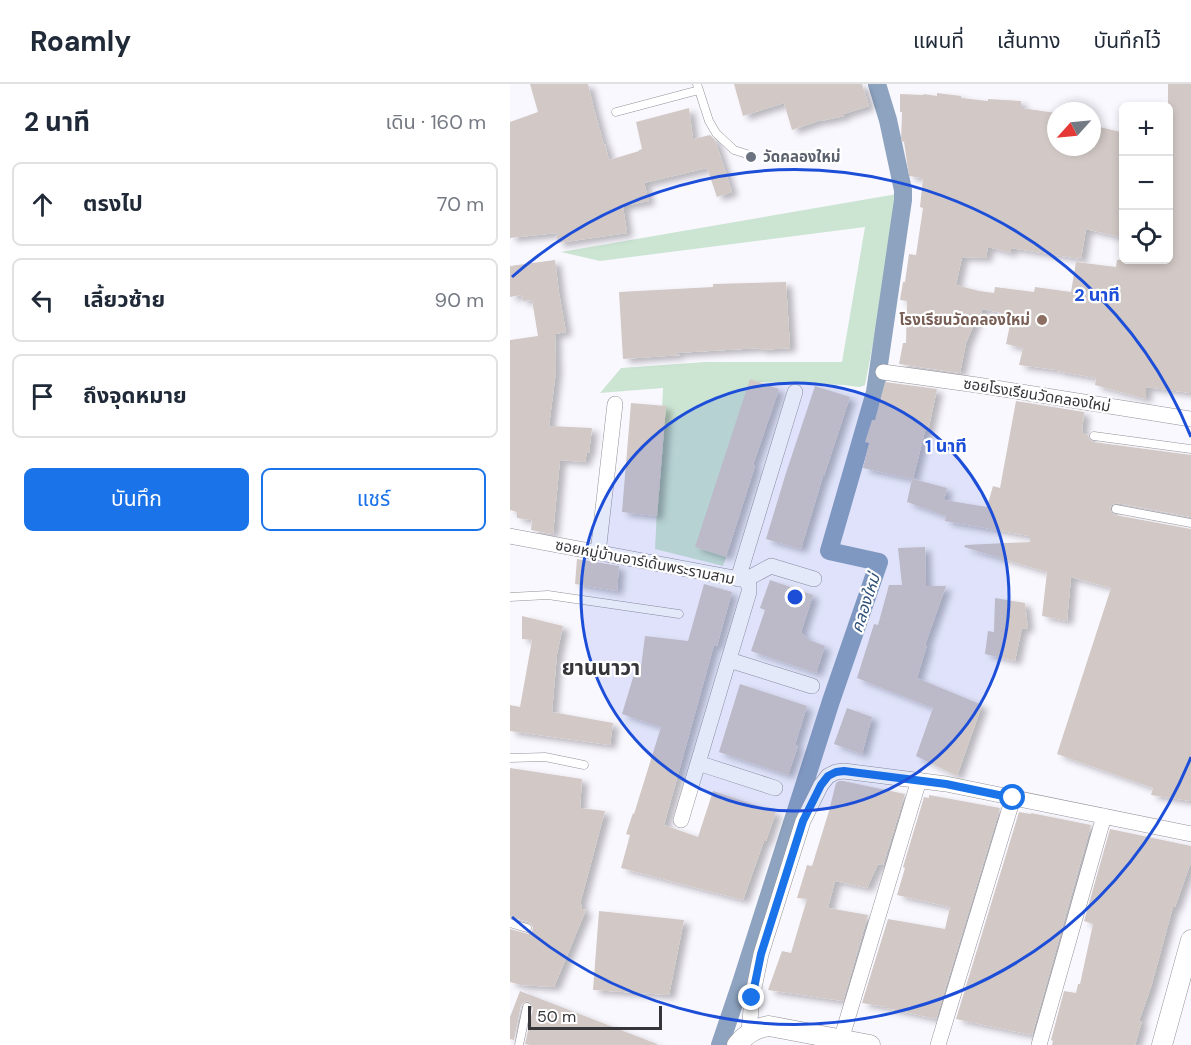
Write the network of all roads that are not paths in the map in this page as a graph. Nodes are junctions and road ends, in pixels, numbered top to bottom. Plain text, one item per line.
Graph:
1 (698, 87) edge
2 (615, 112) dead end
3 (753, 156) dead end
4 (883, 372) dead end
5 (795, 392) dead end
6 (615, 404) dead end
7 (1191, 419) edge
8 (1094, 436) dead end
9 (1191, 449) edge
10 (1116, 509) dead end
11 (1191, 523) edge
12 (510, 536) edge
13 (598, 553) junction
14 (814, 579) dead end
15 (742, 580) junction
16 (510, 597) edge
17 (679, 614) dead end
18 (729, 660) junction
19 (812, 686) dead end
20 (510, 758) edge
21 (698, 763) junction
22 (584, 765) dead end
23 (919, 780) junction
24 (775, 788) dead end
25 (1013, 798) junction
26 (1104, 816) junction
27 (681, 820) dead end
28 (1191, 834) edge
29 (510, 923) edge
30 (527, 928) dead end
31 (1191, 940) edge
32 (527, 1007) dead end
33 (743, 1039) edge
34 (841, 1040) junction
35 (519, 1045) edge
36 (870, 1045) edge
37 (938, 1045) edge
38 (1039, 1045) edge
39 (1162, 1045) edge

1 - 2 lane
1 - 3 lane
4 - 7 street, ซอยโรงเรียนวัดคลองใหม่
5 - 15 street
6 - 13 street
8 - 9 lane
10 - 11 lane
12 - 13 street, ซอยหมู่บ้านอาร์เด้นพระรามสาม
13 - 15 street, ซอยหมู่บ้านอาร์เด้นพระรามสาม
14 - 15 street
15 - 18 street, ซอยหมู่บ้านอาร์เด้นพระรามสาม
16 - 17 lane
18 - 19 street
18 - 21 street, ซอยหมู่บ้านอาร์เด้นพระรามสาม
20 - 22 lane
21 - 24 street
21 - 27 street, ซอยหมู่บ้านอาร์เด้นพระรามสาม
23 - 25 street
23 - 33 street
23 - 34 street
25 - 26 street
25 - 37 street
26 - 28 street
26 - 38 street
29 - 30 lane
31 - 39 street
32 - 35 lane
33 - 34 street
34 - 36 street

